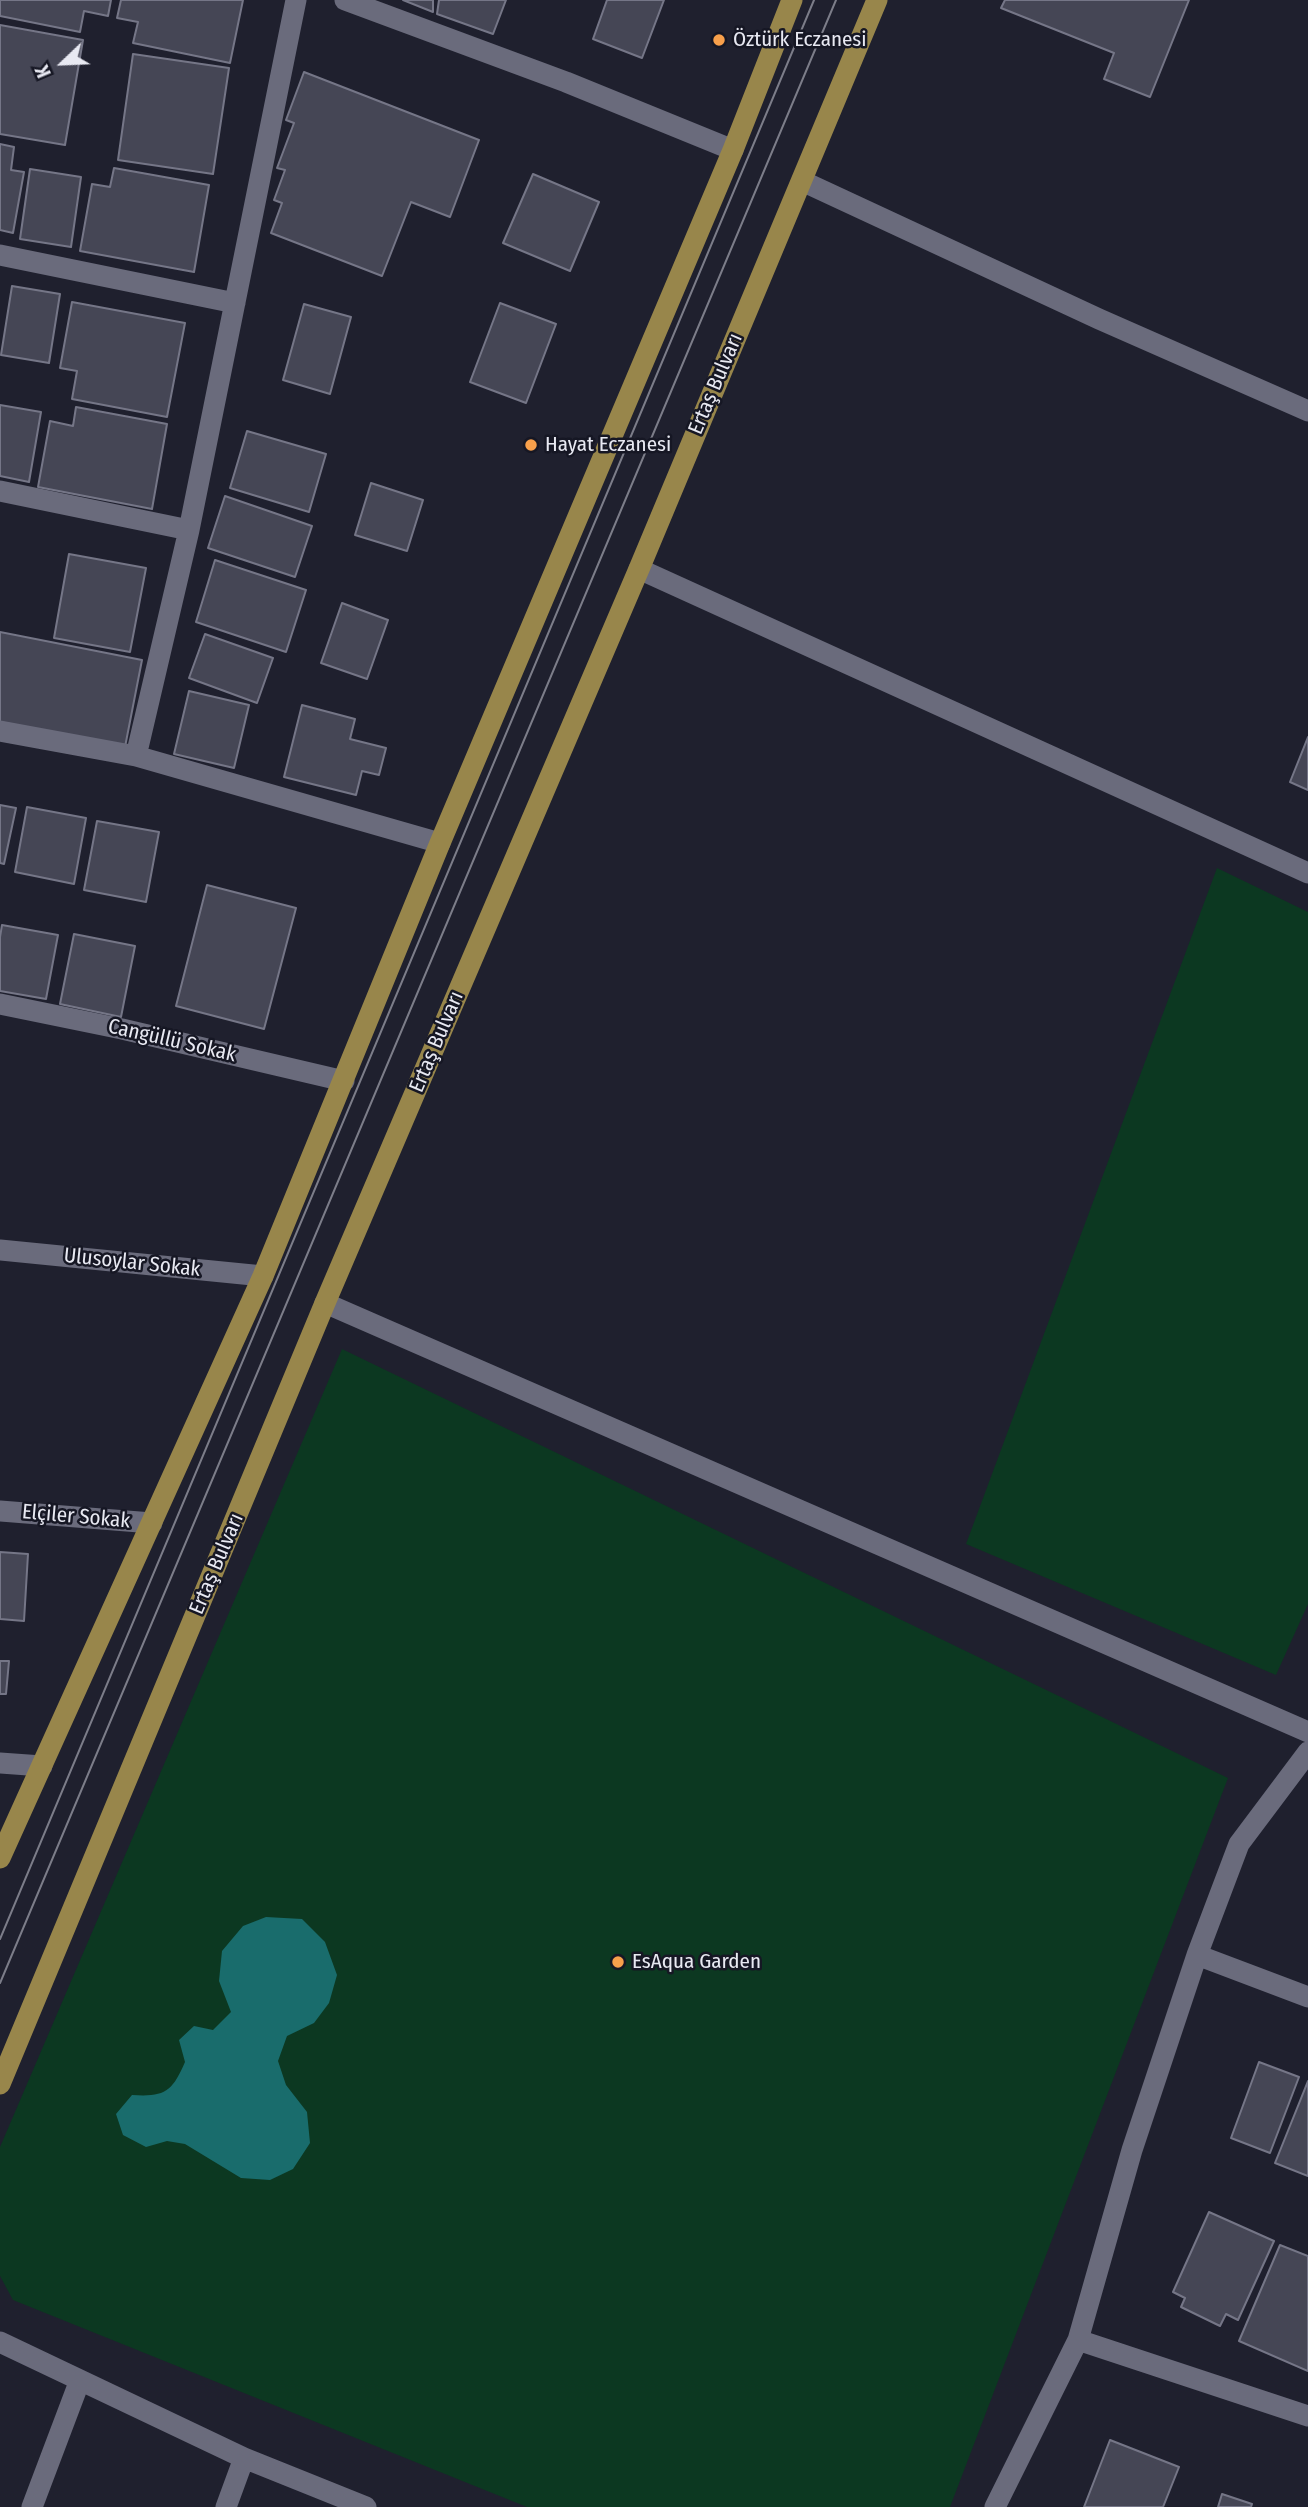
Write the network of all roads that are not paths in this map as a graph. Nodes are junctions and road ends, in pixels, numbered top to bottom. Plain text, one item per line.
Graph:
1 (296, 0) edge
2 (345, 0) edge
3 (792, 0) edge
4 (877, 0) edge
5 (733, 150) junction
6 (802, 181) junction
7 (0, 255) edge
8 (236, 303) junction
9 (1308, 411) edge
10 (0, 491) edge
11 (188, 530) junction
12 (639, 569) junction
13 (0, 731) edge
14 (136, 756) junction
15 (440, 843) junction
16 (1308, 873) edge
17 (0, 1004) edge
18 (344, 1081) junction
19 (0, 1250) edge
20 (263, 1276) junction
21 (325, 1303) junction
22 (0, 1510) edge
23 (152, 1523) junction
24 (1308, 1732) edge
25 (1308, 1752) edge
26 (0, 1763) edge
27 (42, 1766) junction
28 (0, 1858) edge
29 (1197, 1955) junction
30 (1308, 1997) edge
31 (0, 2084) edge
32 (1078, 2340) junction
33 (0, 2342) edge
34 (80, 2380) junction
35 (1308, 2416) edge
36 (244, 2458) junction
37 (32, 2507) edge
38 (226, 2507) edge
39 (366, 2507) edge
40 (995, 2507) edge

1 - 8 street
2 - 5 street
3 - 5 main road
4 - 6 main road, Ertaş Bulvarı
5 - 15 main road
6 - 9 street
6 - 12 main road, Ertaş Bulvarı
7 - 8 street
8 - 11 street
10 - 11 street
11 - 14 street
12 - 16 street
12 - 21 main road, Ertaş Bulvarı
13 - 14 street
14 - 15 street
15 - 18 main road
17 - 18 street, Cangüllü Sokak
18 - 20 main road
19 - 20 street, Ulusoylar Sokak
20 - 23 main road
21 - 24 street
21 - 31 main road, Ertaş Bulvarı
22 - 23 street, Elçiler Sokak
23 - 27 main road
25 - 29 street
26 - 27 street
27 - 28 main road
29 - 30 street
29 - 32 street
32 - 35 street
32 - 40 street
33 - 34 street
34 - 36 street
34 - 37 street
36 - 38 street
36 - 39 street

